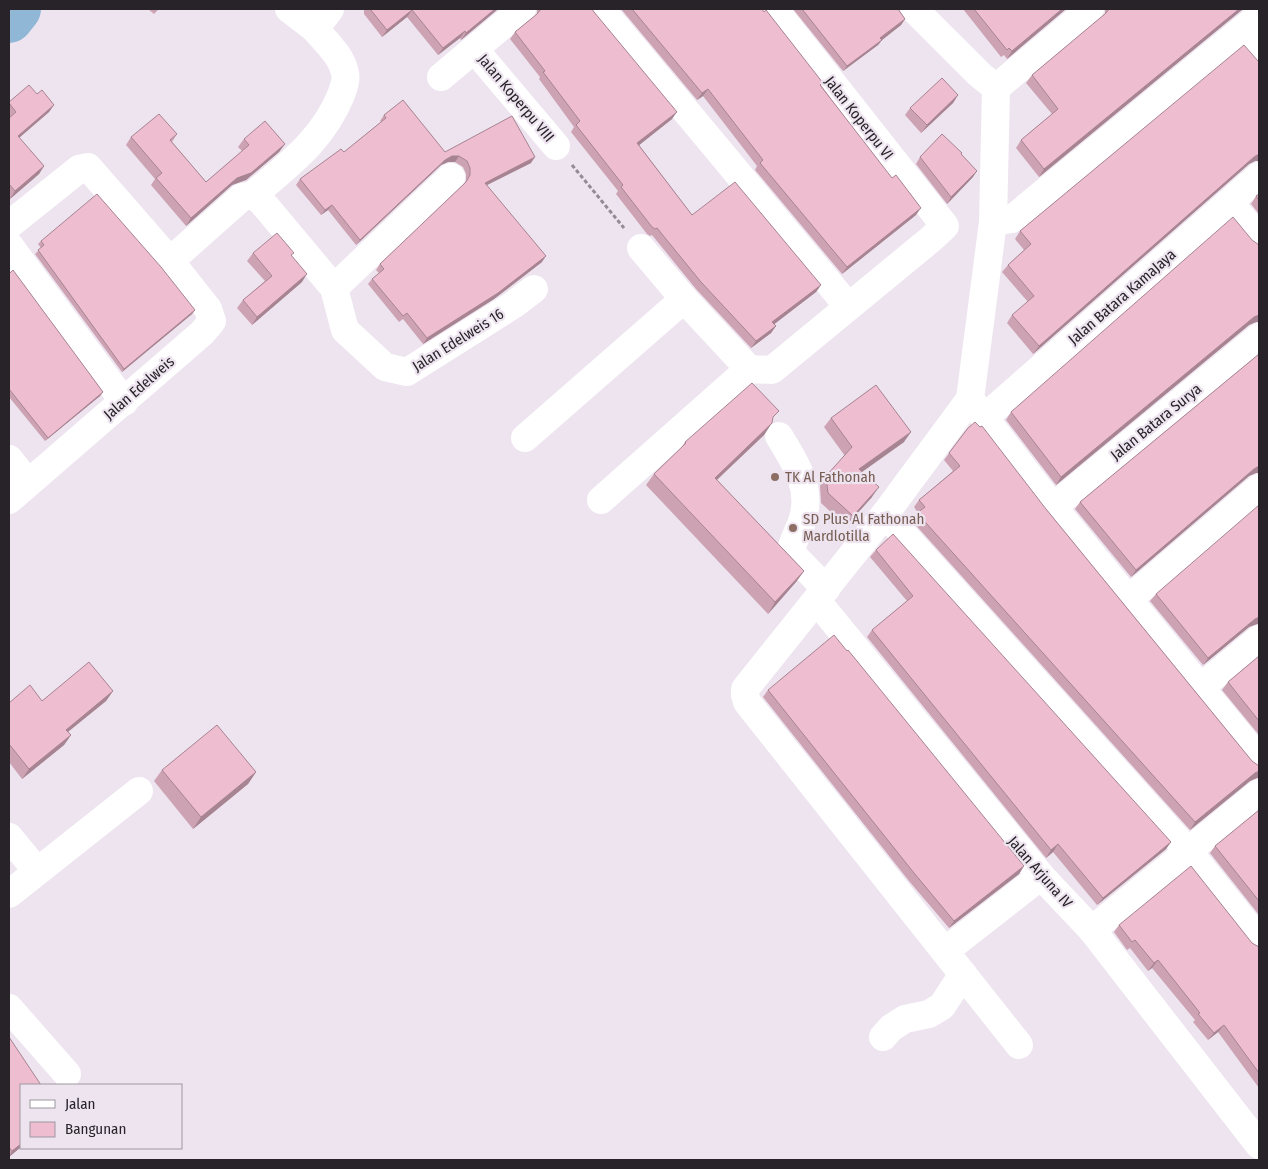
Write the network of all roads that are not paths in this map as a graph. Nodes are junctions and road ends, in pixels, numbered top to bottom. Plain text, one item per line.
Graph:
1 (288, 9) edge
2 (522, 9) edge
3 (601, 9) edge
4 (774, 9) edge
5 (914, 9) edge
6 (1090, 9) edge
7 (323, 19) edge
8 (1250, 24) edge
9 (475, 50) junction
10 (1259, 54) edge
11 (440, 77) dead end
12 (996, 88) junction
13 (556, 146) road end
14 (1259, 176) edge
15 (451, 177) dead end
16 (253, 195) junction
17 (1230, 202) junction
18 (993, 222) junction
19 (9, 225) edge
20 (1259, 238) edge
21 (9, 245) edge
22 (641, 248) road end
23 (170, 261) junction
24 (334, 288) junction
25 (534, 289) dead end
26 (684, 299) junction
27 (848, 306) junction
28 (1259, 337) edge
29 (749, 369) junction
30 (124, 402) junction
31 (977, 408) junction
32 (779, 436) dead end
33 (525, 438) dead end
34 (9, 459) edge
35 (1259, 488) edge
36 (18, 492) edge
37 (601, 500) dead end
38 (1053, 507) junction
39 (884, 514) junction
40 (822, 595) junction
41 (1129, 599) junction
42 (1259, 639) edge
43 (1201, 687) junction
44 (1259, 759) edge
45 (139, 791) dead end
46 (1259, 793) edge
47 (9, 837) edge
48 (1189, 852) junction
49 (37, 871) junction
50 (1041, 876) junction
51 (9, 894) edge
52 (1092, 930) junction
53 (1259, 940) edge
54 (945, 951) junction
55 (963, 974) junction
56 (9, 1008) edge
57 (883, 1037) dead end
58 (1019, 1045) dead end
59 (67, 1074) dead end
60 (1259, 1145) edge

1 - 7 street
2 - 9 street
3 - 27 street
4 - 27 street, Jalan Koperpu VI
5 - 12 street
6 - 12 street
7 - 16 street
8 - 10 street
8 - 18 street
9 - 11 street
9 - 13 street, Jalan Koperpu VIII
12 - 18 street
14 - 17 street, Jalan Batara KamaJaya
15 - 24 street
16 - 23 street
16 - 24 street
17 - 20 street
17 - 31 street, Jalan Batara KamaJaya
18 - 31 street
19 - 23 street
21 - 30 street
22 - 26 street
23 - 30 street, Jalan Edelweis
24 - 25 street, Jalan Edelweis 16
26 - 29 street
26 - 33 street
27 - 29 street
28 - 38 street, Jalan Batara Surya
29 - 37 street
30 - 36 street, Jalan Edelweis
31 - 38 street
31 - 39 street, Jalan Batara KamaJaya
32 - 40 street, Jalan Arjuna IV
34 - 36 street
35 - 41 street
38 - 41 street
39 - 40 street, Jalan Batara KamaJaya
39 - 48 street
40 - 50 street, Jalan Arjuna IV
40 - 54 street, Jalan Batara KamaJaya
41 - 43 street
42 - 43 street
43 - 44 street
45 - 49 street
46 - 48 street
47 - 49 street
48 - 52 street
48 - 53 street
49 - 51 street
50 - 52 street, Jalan Arjuna IV
50 - 54 street
52 - 60 street, Jalan Arjuna IV
54 - 55 street
55 - 57 street
55 - 58 street
56 - 59 street

